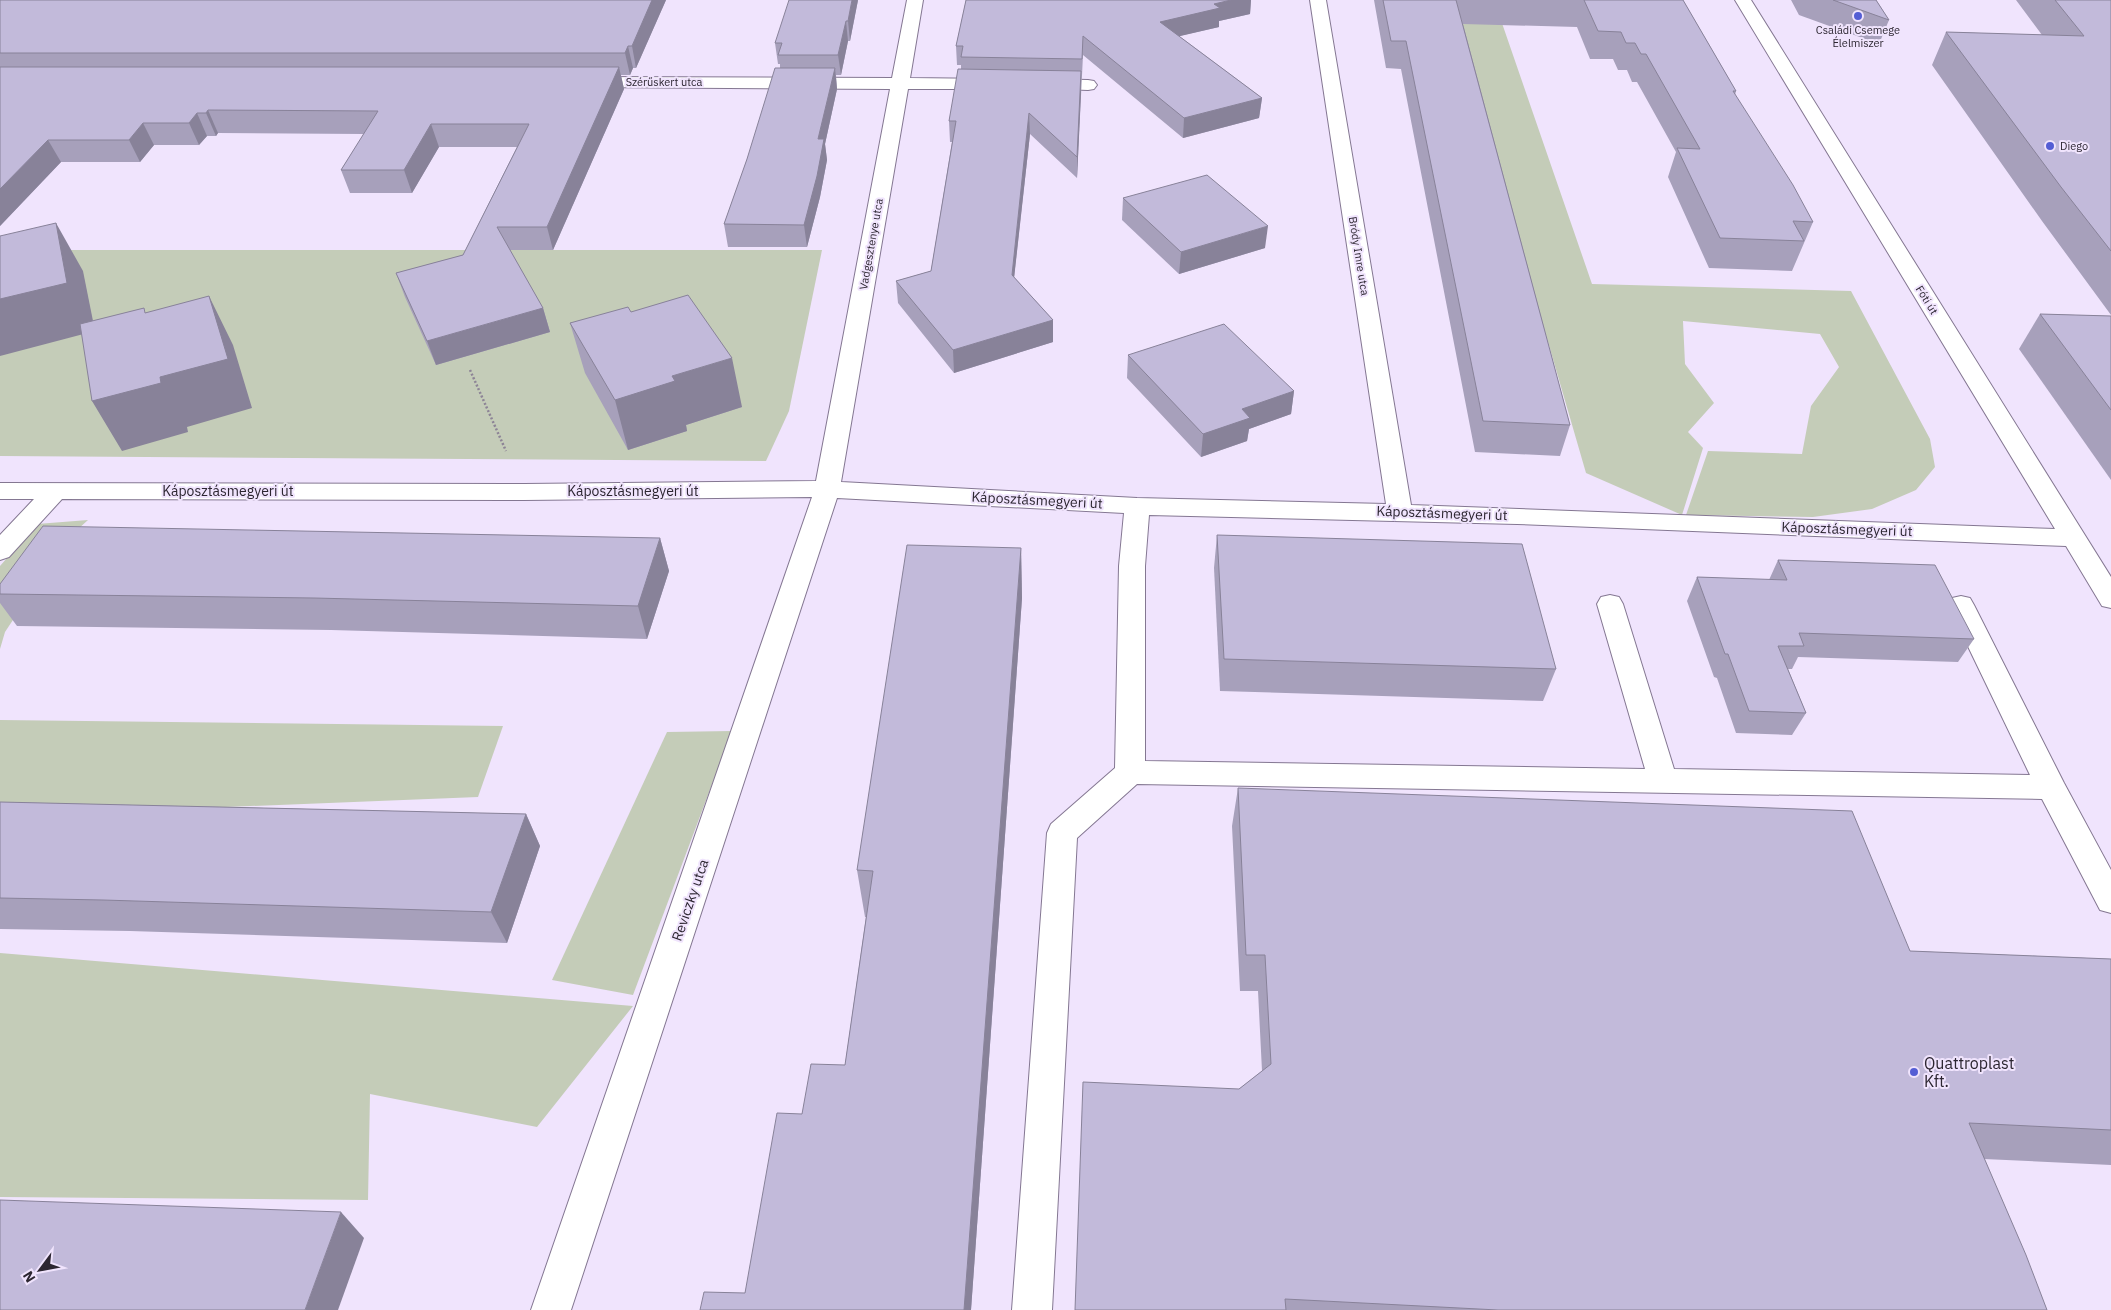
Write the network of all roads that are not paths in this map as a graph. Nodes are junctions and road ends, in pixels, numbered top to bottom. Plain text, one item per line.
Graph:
1 (915, 0) edge
2 (1318, 0) edge
3 (1743, 0) edge
4 (570, 82) edge
5 (900, 82) junction
6 (1009, 84) edge
7 (1028, 84) edge
8 (1088, 85) dead end
9 (827, 489) junction
10 (0, 491) edge
11 (56, 491) junction
12 (1137, 506) junction
13 (1400, 512) junction
14 (2074, 538) junction
15 (0, 551) edge
16 (2111, 599) edge
17 (1610, 604) dead end
18 (1961, 605) dead end
19 (1130, 772) junction
20 (1664, 780) junction
21 (2051, 787) junction
22 (2111, 900) edge
23 (550, 1310) edge
24 (1032, 1310) edge

1 - 5 street, Vadgesztenye utca
2 - 13 street, Bródy Imre utca
3 - 14 street, Fóti út
4 - 5 street, Szérűskert utca
5 - 6 street, Szérűskert utca
5 - 9 street, Vadgesztenye utca
7 - 8 street
9 - 11 street, Káposztásmegyeri út
9 - 12 street, Káposztásmegyeri út
9 - 23 street, Reviczky utca
10 - 11 street, Káposztásmegyeri út
11 - 15 street
12 - 13 street, Káposztásmegyeri út
12 - 19 street
13 - 14 street, Káposztásmegyeri út
14 - 16 street, Fóti út
17 - 20 street
18 - 21 street
19 - 20 street
19 - 24 street
20 - 21 street
21 - 22 street

